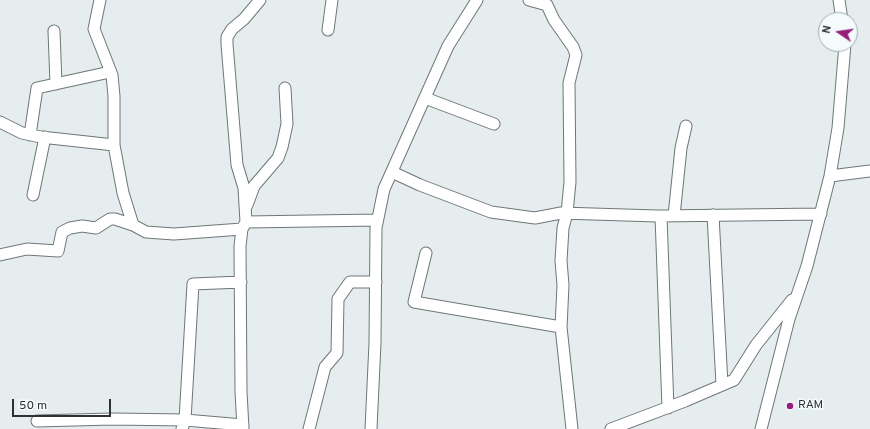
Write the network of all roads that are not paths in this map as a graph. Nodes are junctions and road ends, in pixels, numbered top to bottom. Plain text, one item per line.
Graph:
1 (100, 0) edge
2 (260, 0) edge
3 (332, 0) edge
4 (477, 0) edge
5 (529, 0) edge
6 (839, 0) edge
7 (841, 12) edge
8 (328, 30) dead end
9 (54, 31) dead end
10 (844, 52) edge
11 (110, 72) junction
12 (56, 84) junction
13 (285, 88) dead end
14 (425, 98) junction
15 (0, 122) edge
16 (494, 124) dead end
17 (686, 126) dead end
18 (30, 134) junction
19 (45, 137) junction
20 (114, 145) junction
21 (870, 171) edge
22 (392, 172) junction
23 (830, 176) junction
24 (33, 195) dead end
25 (245, 209) junction
26 (568, 213) junction
27 (821, 214) junction
28 (713, 215) junction
29 (661, 216) junction
30 (674, 216) junction
31 (377, 220) junction
32 (133, 225) junction
33 (244, 226) junction
34 (426, 253) dead end
35 (0, 255) edge
36 (241, 282) junction
37 (376, 282) junction
38 (798, 293) junction
39 (561, 328) junction
40 (722, 385) junction
41 (668, 408) junction
42 (37, 421) dead end
43 (184, 425) edge
44 (243, 427) edge
45 (309, 429) edge
46 (372, 429) edge
47 (572, 429) edge
48 (611, 429) edge
49 (761, 429) edge

1 - 11 street
2 - 25 street
3 - 8 street
4 - 14 street
5 - 26 street
6 - 7 street
9 - 12 street
10 - 23 street
11 - 12 street
11 - 20 street
12 - 18 street
13 - 25 street
14 - 16 street
14 - 22 street
15 - 18 street
17 - 30 street
18 - 19 street
19 - 20 street
19 - 24 street
20 - 32 street
21 - 23 street
22 - 26 street
22 - 31 street
23 - 27 street
25 - 33 street
26 - 29 street
26 - 39 street
27 - 28 street
27 - 38 street
28 - 30 street
28 - 40 street
29 - 30 street
29 - 41 street
31 - 33 street
31 - 37 street
32 - 33 street
32 - 35 street
33 - 36 street
34 - 39 street
36 - 43 street
36 - 44 street
37 - 45 street
37 - 46 street
38 - 40 street
38 - 49 street
39 - 47 street
40 - 41 street
41 - 48 street
42 - 43 street
43 - 44 street

